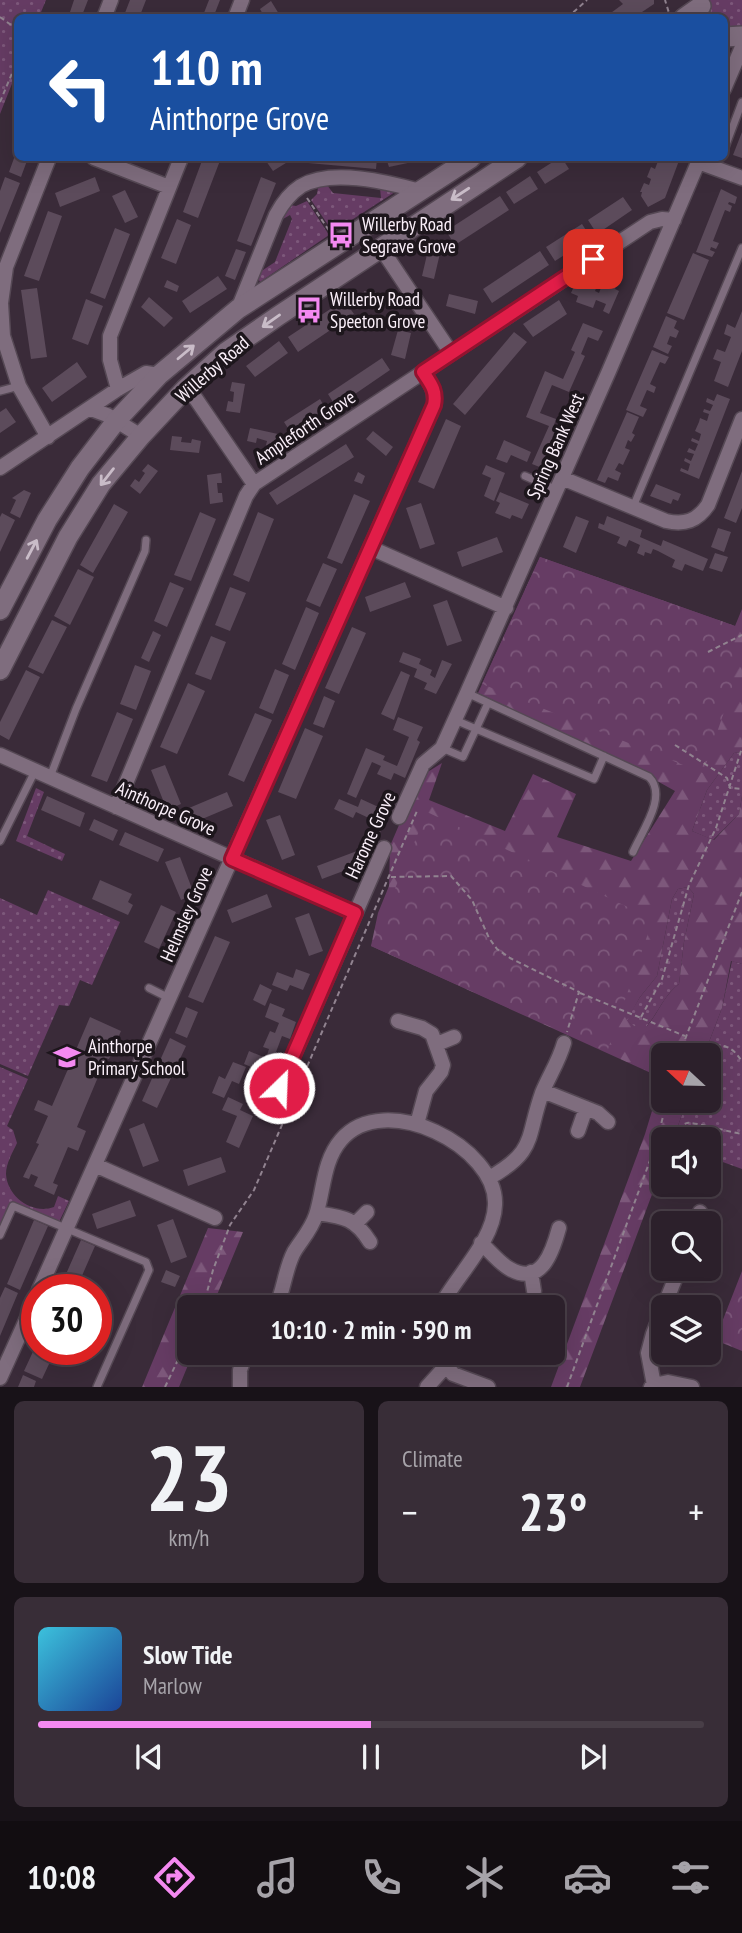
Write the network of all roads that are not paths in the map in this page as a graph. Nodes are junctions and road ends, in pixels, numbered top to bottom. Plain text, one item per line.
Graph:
1 (734, 39) edge
2 (728, 80) edge
3 (742, 102) edge
4 (728, 139) edge
5 (48, 161) edge
6 (102, 161) edge
7 (180, 161) edge
8 (466, 161) edge
9 (512, 161) edge
10 (699, 161) edge
11 (719, 163) edge
12 (742, 178) edge
13 (169, 187) junction
14 (420, 191) junction
15 (674, 220) junction
16 (381, 248) junction
17 (742, 248) edge
18 (238, 309) junction
19 (451, 353) junction
20 (423, 372) junction
21 (159, 375) junction
22 (19, 386) junction
23 (118, 389) junction
24 (185, 389) junction
25 (0, 391) edge
26 (91, 409) junction
27 (742, 419) edge
28 (116, 421) junction
29 (141, 436) junction
30 (48, 437) junction
31 (0, 468) edge
32 (525, 476) dead end
33 (254, 484) junction
34 (560, 484) junction
35 (633, 507) junction
36 (146, 540) dead end
37 (371, 548) junction
38 (506, 608) junction
39 (0, 610) edge
40 (0, 670) edge
41 (467, 694) junction
42 (488, 704) junction
43 (455, 720) junction
44 (477, 727) junction
45 (442, 748) junction
46 (0, 755) edge
47 (604, 756) junction
48 (35, 771) junction
49 (50, 778) junction
50 (116, 807) junction
51 (399, 817) dead end
52 (0, 841) edge
53 (384, 848) dead end
54 (633, 852) dead end
55 (232, 859) junction
56 (355, 913) junction
57 (149, 988) dead end
58 (170, 998) junction
59 (398, 1021) dead end
60 (454, 1037) dead end
61 (564, 1043) road end
62 (437, 1044) junction
63 (268, 1083) dead end
64 (543, 1091) junction
65 (586, 1108) junction
66 (608, 1122) dead end
67 (417, 1124) junction
68 (578, 1130) dead end
69 (95, 1165) junction
70 (489, 1178) junction
71 (367, 1212) dead end
72 (317, 1213) junction
73 (215, 1218) dead end
74 (356, 1223) junction
75 (67, 1228) junction
76 (559, 1228) dead end
77 (0, 1235) edge
78 (370, 1242) dead end
79 (481, 1243) junction
80 (531, 1272) junction
81 (46, 1274) edge
82 (674, 1281) edge
83 (534, 1292) dead end
84 (283, 1295) edge
85 (448, 1295) edge
86 (21, 1331) edge
87 (242, 1365) edge
88 (445, 1367) joint
89 (0, 1378) edge
90 (652, 1386) edge
91 (97, 1387) edge
92 (240, 1387) edge
93 (427, 1387) edge
94 (488, 1387) edge
95 (692, 1387) edge

1 - 2 street
3 - 4 lane
5 - 22 street
6 - 13 street
7 - 13 street
8 - 14 street, Willerby Road
9 -> 16 street, Willerby Road
10 - 15 street, Spring Bank West
11 - 12 street
13 - 23 street
14 - 18 street, Willerby Road
14 - 18 street
15 - 19 street, Ampleforth Grove
15 - 34 street, Spring Bank West
16 - 19 street
16 -> 24 street, Willerby Road
17 - 35 lane
21 -> 18 street, Willerby Road
19 - 20 street, Ampleforth Grove
20 - 33 street, Ampleforth Grove
20 - 37 street, Helmsley Grove
21 - 23 street
21 - 28 street, Willerby Road
22 - 25 lane
22 - 30 street
23 - 26 street
24 - 29 street, Willerby Road
24 - 33 street
26 - 28 street
26 - 30 street
27 - 35 street
28 - 29 street
39 -> 28 street, Willerby Road
29 -> 40 street, Willerby Road
30 - 31 street
32 - 34 lane
33 - 50 street, Ampleforth Grove
34 - 35 street
34 - 38 street, Spring Bank West
36 - 49 lane
37 - 38 street
37 - 55 street, Helmsley Grove
38 - 41 street, Spring Bank West
41 - 42 lane
41 - 43 street, Spring Bank West
42 - 44 lane
42 - 47 lane
43 - 44 lane
43 - 45 street, Spring Bank West
44 - 45 lane
44 - 47 lane
45 - 51 street, Harome Grove
46 - 48 street, Ainthorpe Grove
47 - 54 lane
48 - 49 street, Ainthorpe Grove
48 - 52 lane
49 - 50 street, Ainthorpe Grove
50 - 55 street, Ainthorpe Grove
53 - 56 street, Harome Grove
55 - 56 street, Ainthorpe Grove
55 - 58 street, Helmsley Grove
56 - 63 street, Harome Grove
57 - 58 lane
58 - 69 street, Helmsley Grove
59 - 62 street
60 - 62 street
61 - 64 street
62 - 67 street
64 - 65 street
64 - 70 street
65 - 66 street
65 - 68 street
67 - 70 street
67 - 72 street
69 - 73 street
69 - 75 street, Helmsley Grove
70 - 79 street
71 - 74 street
72 - 74 street
72 - 84 street
74 - 78 street
75 - 77 lane
75 - 81 street, Helmsley Grove
75 - 91 lane
76 - 80 street
79 - 80 street
79 - 85 street
80 - 83 street
82 - 90 street
86 - 89 street
87 - 92 street
88 - 93 street
88 - 94 street
90 - 95 street

